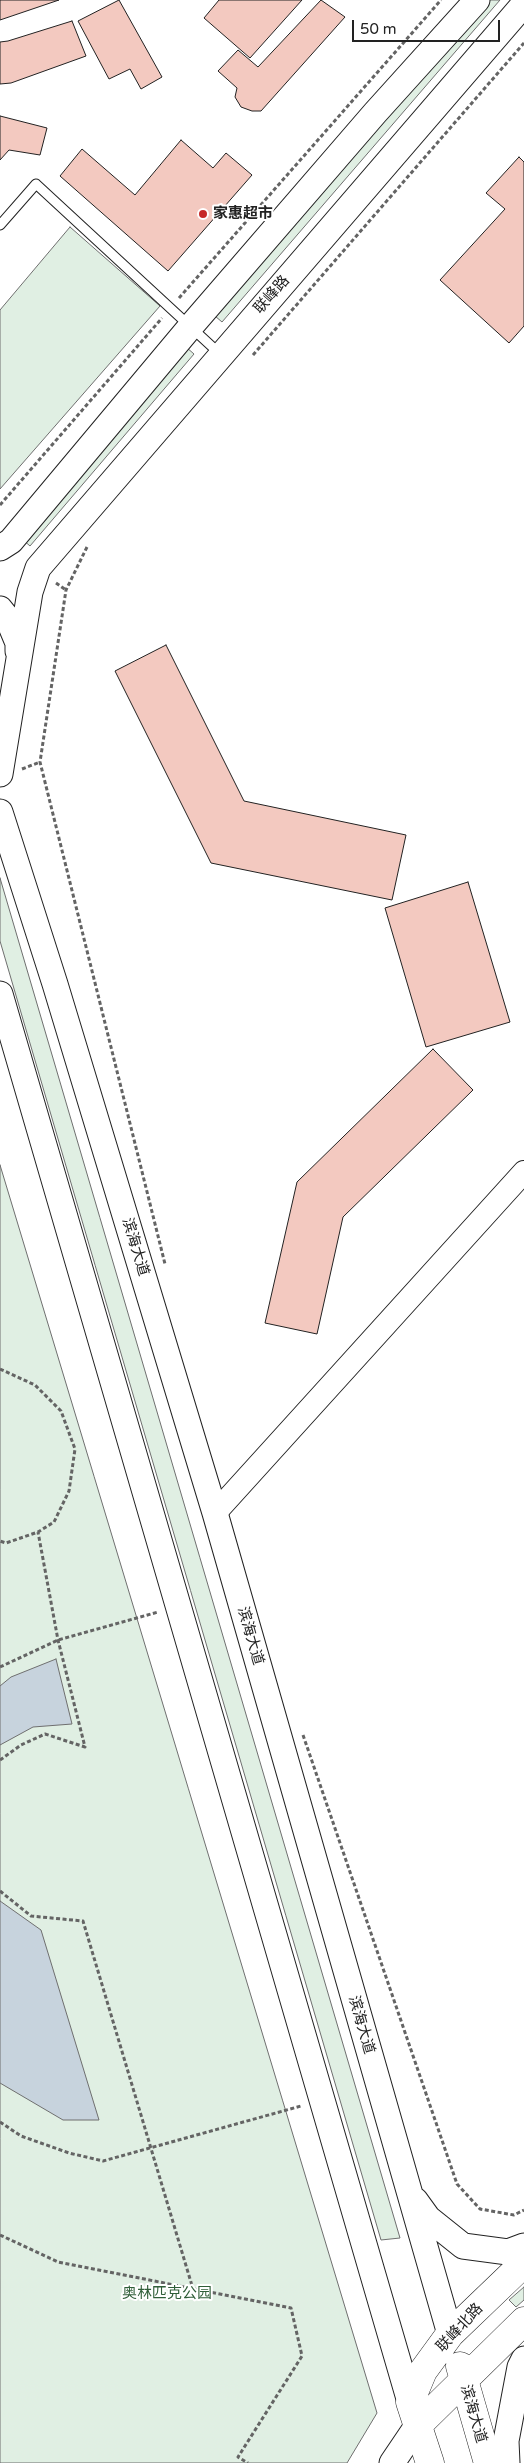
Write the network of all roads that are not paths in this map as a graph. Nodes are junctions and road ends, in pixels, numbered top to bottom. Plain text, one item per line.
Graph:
1 (477, 0) edge
2 (524, 4) edge
3 (0, 226) edge
4 (191, 326) junction
5 (221, 355) junction
6 (0, 548) edge
7 (0, 609) edge
8 (19, 669) junction
9 (0, 711) edge
10 (0, 774) edge
11 (0, 812) edge
12 (0, 994) edge
13 (524, 1172) edge
14 (215, 1513) junction
15 (407, 2188) junction
16 (524, 2246) edge
17 (524, 2263) edge
18 (524, 2321) edge
19 (450, 2334) junction
20 (524, 2359) edge
21 (464, 2380) junction
22 (414, 2414) junction
23 (392, 2463) edge
24 (430, 2463) edge
25 (488, 2463) edge
26 (507, 2463) edge

1 - 4 main road
2 - 5 main road, 联峰路
3 - 4 lane
4 - 5 lane
4 - 6 main road
5 - 8 main road, 联峰路
7 - 8 main road
8 - 9 main road
8 - 10 main road
11 - 14 main road, 滨海大道
12 - 22 main road
13 - 14 street
14 - 15 main road, 滨海大道
15 - 16 main road
15 - 19 main road, 滨海大道
17 - 19 main road, 联峰北路
18 - 21 main road
19 - 21 main road, 滨海大道
19 - 22 main road, 联峰北路
20 - 26 main road
21 - 22 main road
21 - 25 main road, 滨海大道
22 - 23 main road
22 - 24 main road

